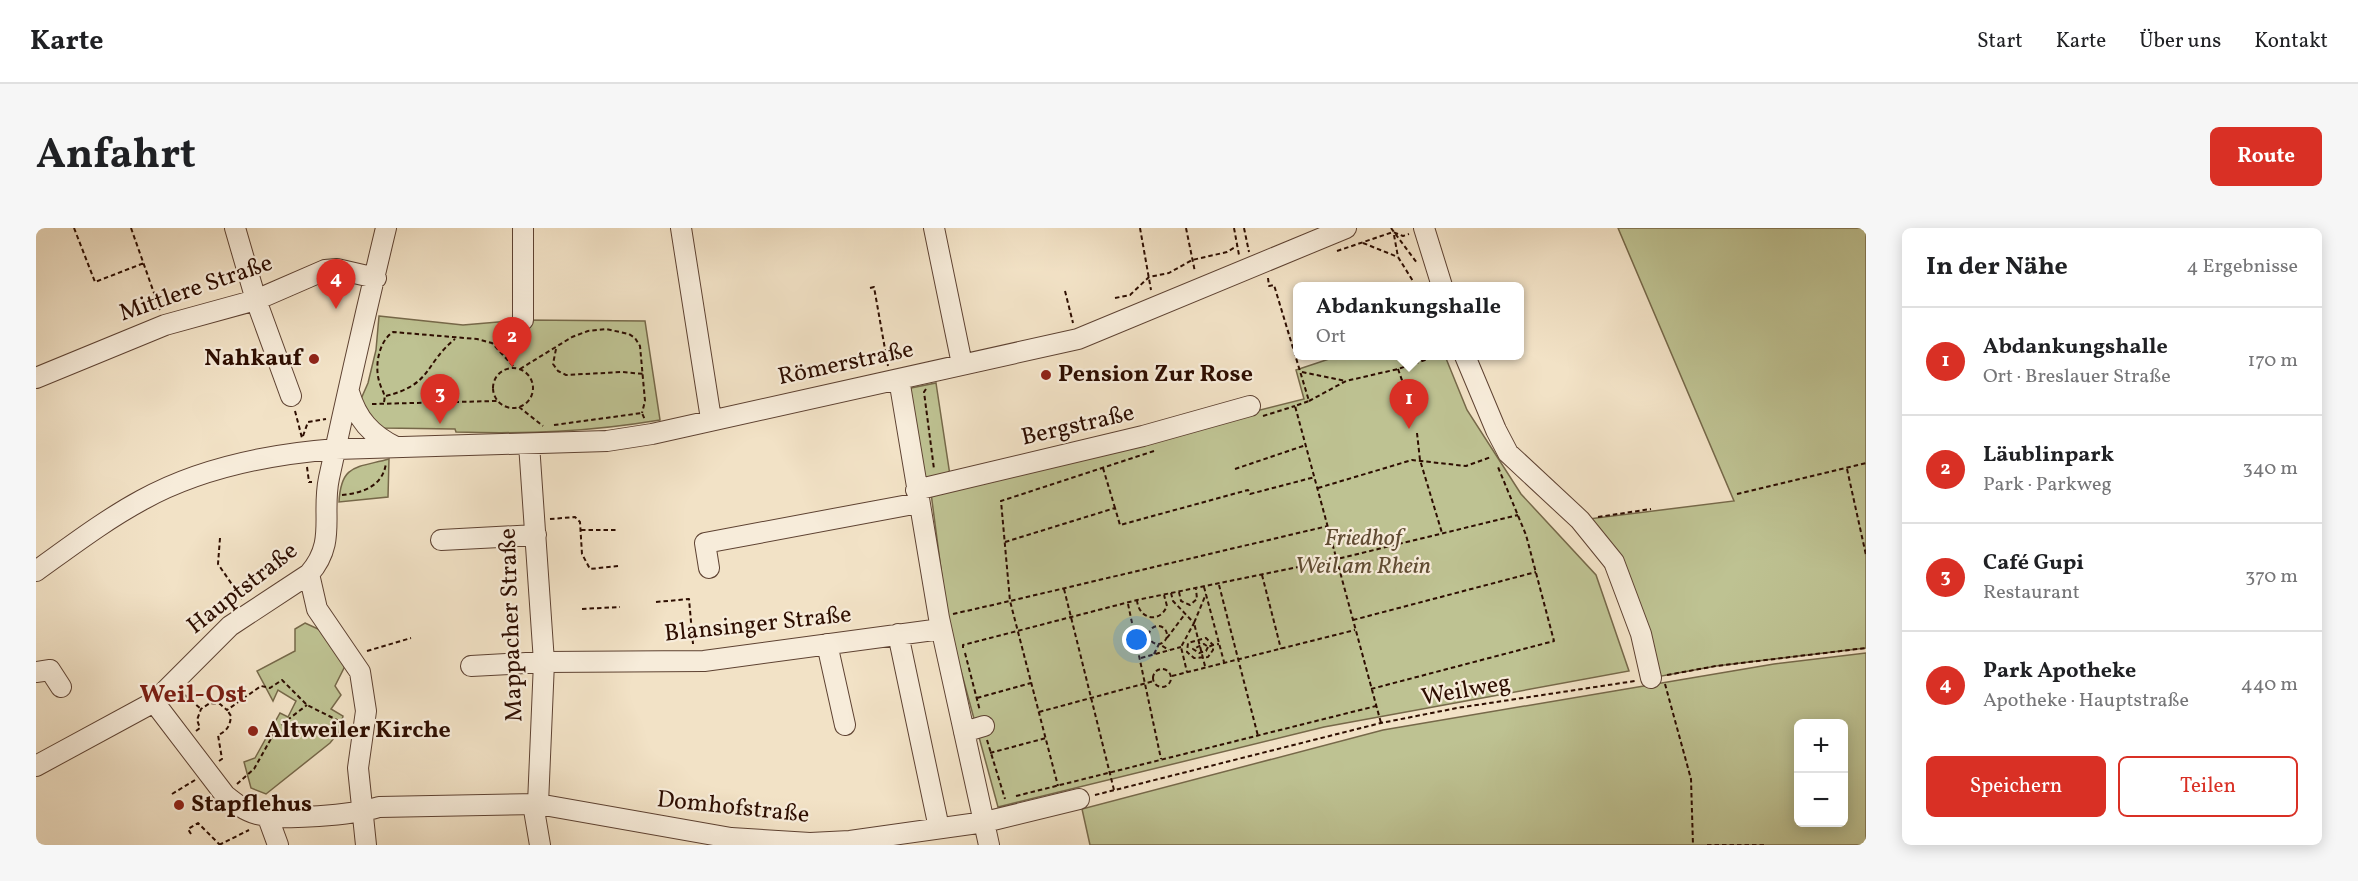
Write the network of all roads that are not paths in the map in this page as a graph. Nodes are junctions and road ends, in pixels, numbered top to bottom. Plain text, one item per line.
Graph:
1 (235, 228) edge
2 (386, 228) edge
3 (523, 228) edge
4 (681, 228) edge
5 (934, 228) edge
6 (1346, 228) edge
7 (1424, 228) edge
8 (376, 278) junction
9 (1441, 282) edge
10 (256, 300) junction
11 (523, 320) road end
12 (1467, 360) edge
13 (962, 364) junction
14 (36, 378) edge
15 (895, 380) junction
16 (291, 396) road end
17 (356, 399) junction
18 (1256, 411) road end
19 (711, 419) junction
20 (529, 444) junction
21 (392, 448) junction
22 (336, 449) junction
23 (918, 497) junction
24 (536, 527) junction
25 (441, 540) dead end
26 (709, 568) dead end
27 (36, 570) edge
28 (309, 574) junction
29 (940, 623) junction
30 (898, 634) junction
31 (827, 644) junction
32 (544, 662) junction
33 (471, 666) dead end
34 (36, 672) edge
35 (1657, 677) road end
36 (61, 687) dead end
37 (154, 702) junction
38 (845, 725) dead end
39 (984, 726) road end
40 (964, 732) junction
41 (36, 766) edge
42 (1079, 799) road end
43 (538, 805) junction
44 (371, 809) junction
45 (264, 815) junction
46 (985, 822) junction
47 (939, 828) junction
48 (811, 844) edge
49 (278, 845) edge
50 (366, 845) edge
51 (540, 845) edge
52 (551, 845) edge
53 (989, 845) edge

1 - 10 street
2 - 8 street, Hauptstraße
3 - 11 street
4 - 19 street
5 - 13 street
6 - 13 street, Römerstraße
7 - 9 street
8 - 10 street, Mittlere Straße
8 - 17 street, Hauptstraße
10 - 14 street, Mittlere Straße
10 - 16 street
12 - 35 street
13 - 15 street, Römerstraße
15 - 19 street, Römerstraße
15 - 23 street
17 - 21 street
17 - 22 street, Hauptstraße
18 - 23 street, Bergstraße
19 - 20 street, Römerstraße
20 - 21 street, Römerstraße
20 - 24 street, Mappacher Straße
21 - 22 street, Römerstraße
22 - 27 street, Römerstraße
22 - 28 street, Hauptstraße
23 - 26 street, Bergstraße
23 - 29 street
24 - 25 street
24 - 32 street, Mappacher Straße
28 - 37 street, Hauptstraße
28 - 44 street
29 - 30 street, Blansinger Straße
29 - 40 street
30 - 31 street, Blansinger Straße
30 - 47 street
31 - 32 street, Blansinger Straße
31 - 38 street
32 - 33 street, Blansinger Straße
32 - 43 street, Mappacher Straße
34 - 36 street
37 - 41 street, Hauptstraße
37 - 45 street
39 - 40 street
40 - 46 street
42 - 46 street, Domhofstraße
43 - 44 street, Domhofstraße
43 - 48 street, Domhofstraße
43 - 51 street
43 - 52 street
44 - 45 street, Domhofstraße
44 - 50 street
45 - 49 street
46 - 47 street, Domhofstraße
46 - 53 street
47 - 48 street, Domhofstraße

